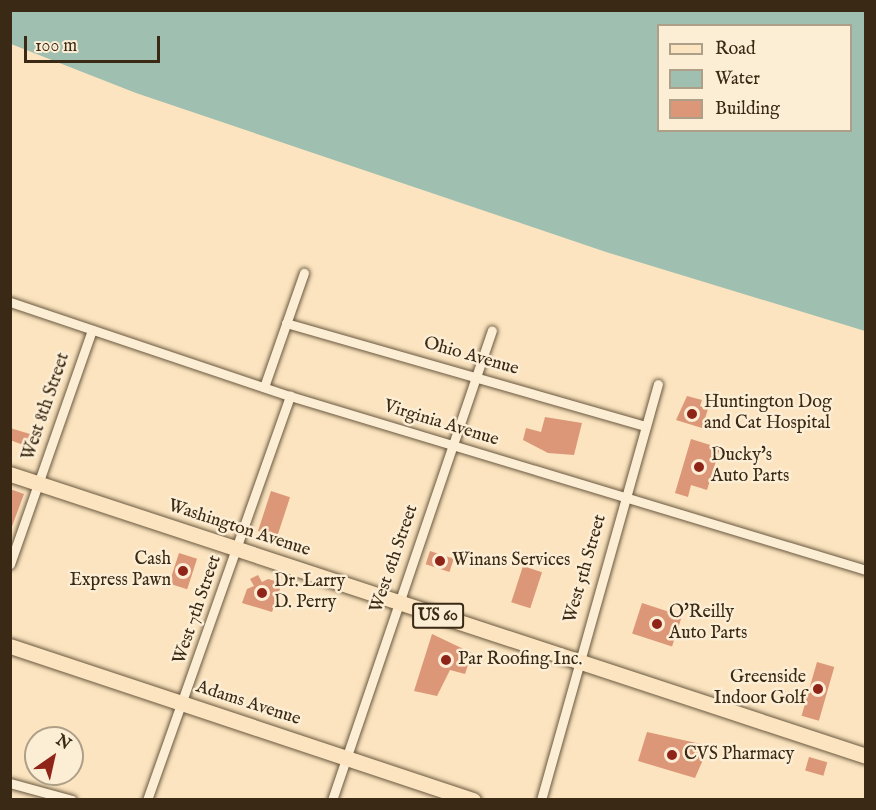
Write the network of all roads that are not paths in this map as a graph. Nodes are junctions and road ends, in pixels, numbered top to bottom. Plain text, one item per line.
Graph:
1 (304, 273) dead end
2 (10, 302) edge
3 (286, 323) junction
4 (92, 330) junction
5 (492, 331) dead end
6 (477, 376) junction
7 (658, 384) dead end
8 (264, 387) junction
9 (290, 396) junction
10 (646, 426) junction
11 (453, 445) junction
12 (10, 474) edge
13 (38, 484) junction
14 (625, 497) junction
15 (237, 549) junction
16 (10, 564) edge
17 (866, 570) edge
18 (398, 603) junction
19 (10, 646) edge
20 (578, 663) junction
21 (183, 703) junction
22 (866, 756) edge
23 (346, 757) junction
24 (10, 783) edge
25 (72, 800) edge
26 (147, 800) edge
27 (332, 800) edge
28 (473, 800) edge
29 (541, 800) edge

1 - 3 street
2 - 4 street, Virginia Avenue
3 - 6 street, Ohio Avenue
3 - 8 street
4 - 8 street, Virginia Avenue
4 - 13 street, West 8th Street
5 - 6 street, West 6th Street
6 - 10 street, Ohio Avenue
6 - 11 street, West 6th Street
7 - 10 street, West 5th Street
8 - 9 street, Virginia Avenue
9 - 11 street, Virginia Avenue
9 - 15 street, West 7th Street
10 - 14 street, West 5th Street
11 - 14 street, Virginia Avenue
11 - 18 street, West 6th Street
12 - 13 main road, Washington Avenue / US 60
13 - 15 main road, Washington Avenue / US 60
13 - 16 street, West 8th Street
14 - 17 street, Virginia Avenue
14 - 20 street, West 5th Street
15 - 18 main road, Washington Avenue / US 60
15 - 21 street, West 7th Street
18 - 20 main road, Washington Avenue / US 60
18 - 23 street, West 6th Street
19 - 21 main road, Adams Avenue
20 - 22 main road, Washington Avenue / US 60
20 - 29 street, West 5th Street
21 - 23 main road, Adams Avenue
21 - 26 street, West 7th Street
23 - 27 street, West 6th Street
23 - 28 main road, Adams Avenue
24 - 25 street

